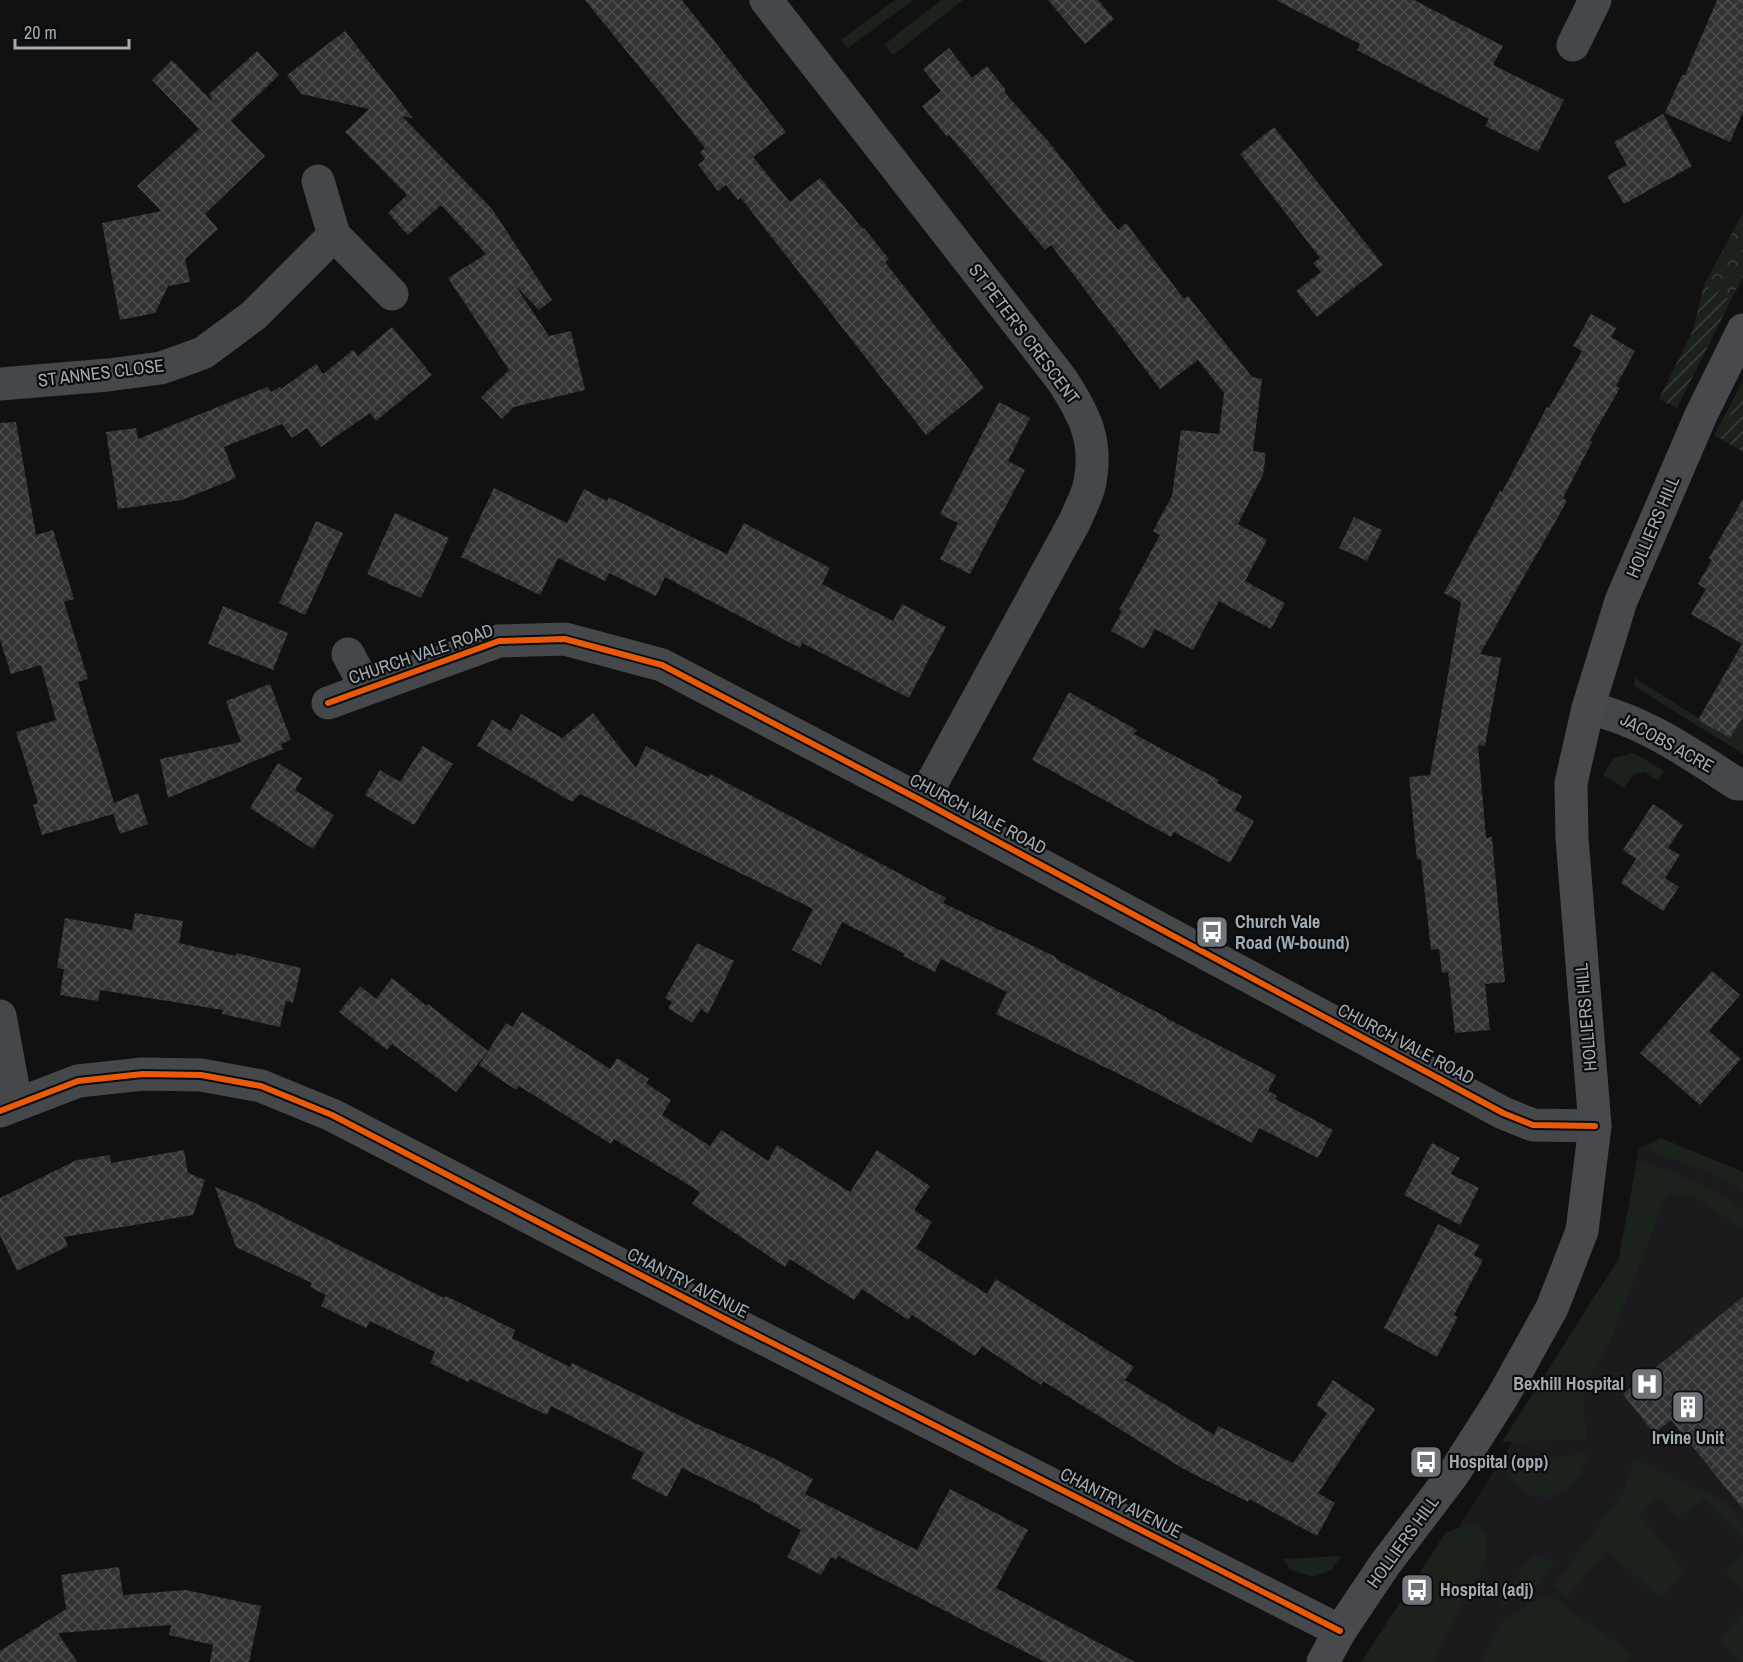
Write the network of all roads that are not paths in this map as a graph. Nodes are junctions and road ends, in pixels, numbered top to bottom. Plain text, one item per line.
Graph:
1 (766, 0) edge
2 (1591, 1) edge
3 (1573, 45) dead end
4 (318, 181) dead end
5 (334, 235) junction
6 (392, 294) dead end
7 (1743, 330) edge
8 (0, 384) edge
9 (348, 654) dead end
10 (366, 688) junction
11 (328, 703) dead end
12 (1588, 708) junction
13 (1743, 784) edge
14 (922, 801) junction
15 (0, 1016) edge
16 (8, 1107) edge
17 (1594, 1126) junction
18 (1340, 1631) junction
19 (1323, 1662) edge

1 - 14 street, ST PETER'S CRESCENT
2 - 3 street
4 - 5 street
5 - 6 street
5 - 8 street, ST ANNES CLOSE
7 - 12 main road, HOLLIERS HILL
9 - 10 street, CHURCH VALE ROAD
10 - 11 street, CHURCH VALE ROAD
10 - 14 street, CHURCH VALE ROAD
12 - 13 street, JACOBS ACRE
12 - 17 main road, HOLLIERS HILL
14 - 17 street, CHURCH VALE ROAD
15 - 16 street
16 - 18 street, CHANTRY AVENUE
17 - 18 main road, HOLLIERS HILL
18 - 19 main road, HOLLIERS HILL

